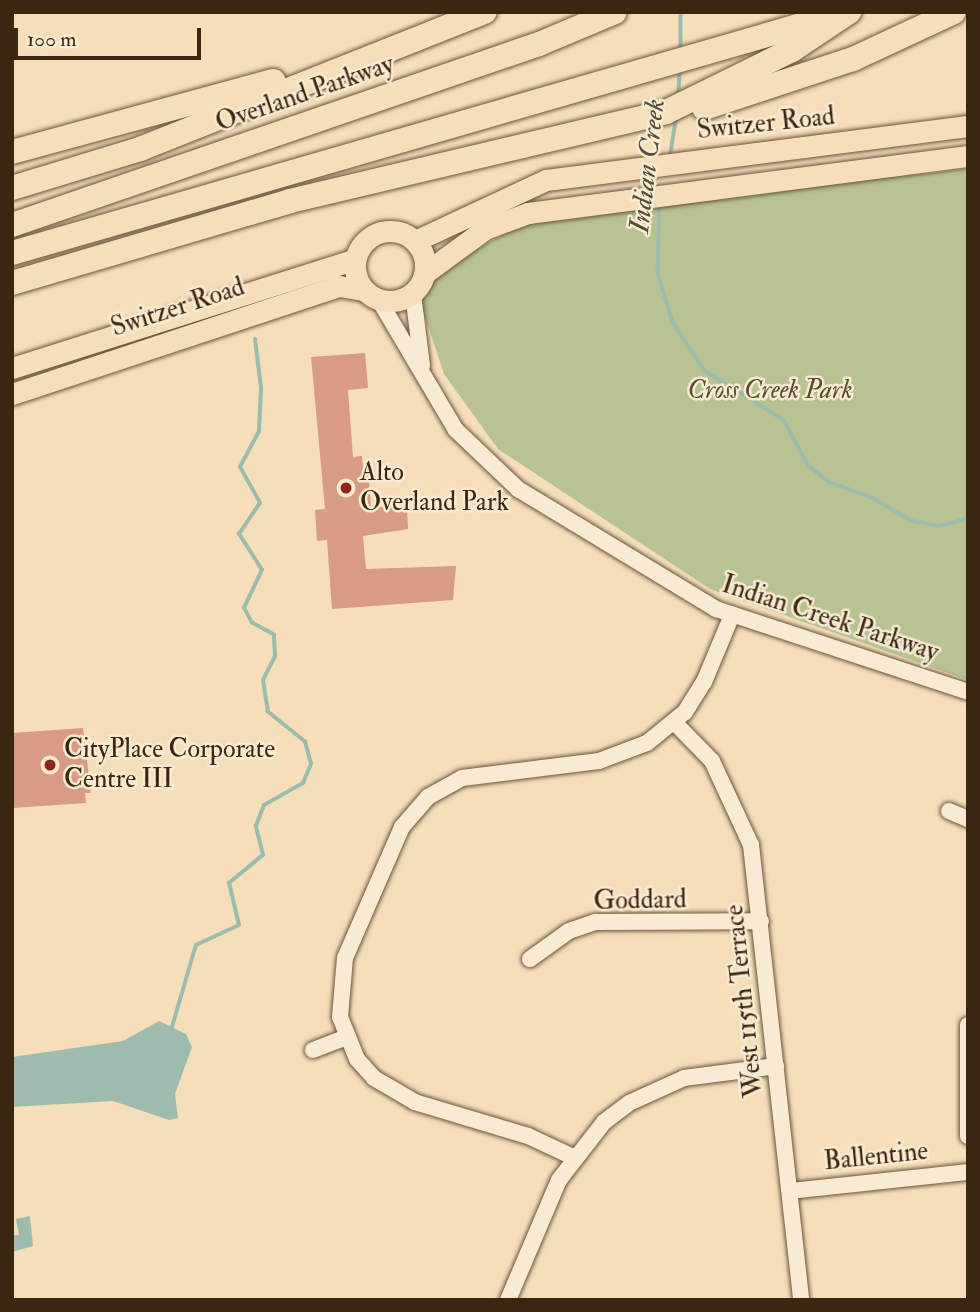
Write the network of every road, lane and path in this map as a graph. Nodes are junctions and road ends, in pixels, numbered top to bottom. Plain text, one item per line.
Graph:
1 (485, 12) edge
2 (615, 12) edge
3 (843, 12) edge
4 (849, 12) edge
5 (954, 12) edge
6 (390, 51) junction
7 (707, 100) junction
8 (968, 126) edge
9 (81, 133) junction
10 (12, 139) edge
11 (12, 152) edge
12 (968, 156) edge
13 (12, 188) edge
14 (12, 225) edge
15 (415, 241) junction
16 (12, 253) edge
17 (355, 259) junction
18 (425, 273) junction
19 (12, 283) edge
20 (413, 294) junction
21 (371, 295) junction
22 (102, 339) junction
23 (107, 360) junction
24 (12, 368) edge
25 (423, 378) junction
26 (12, 394) edge
27 (732, 615) junction
28 (968, 692) edge
29 (674, 722) junction
30 (948, 811) dead end
31 (968, 819) edge
32 (761, 921) junction
33 (530, 959) dead end
34 (968, 1025) edge
35 (347, 1037) junction
36 (313, 1050) dead end
37 (776, 1066) junction
38 (968, 1136) edge
39 (573, 1157) junction
40 (968, 1172) edge
41 (790, 1191) junction
42 (508, 1300) edge
43 (801, 1300) edge

1 - 6 highway, Overland Parkway
2 - 14 highway, Overland Parkway
3 - 16 highway
4 - 7 highway
5 - 7 highway
6 - 9 highway
6 - 13 highway, Overland Parkway
7 - 19 highway
8 - 15 main road, Switzer Road
9 - 10 highway
9 - 11 highway
12 - 18 main road
15 - 17 main road
15 - 18 main road
17 - 21 main road
17 - 22 main road, Switzer Road
18 - 20 main road
20 - 21 main road, Switzer Road
20 - 25 street, Indian Creek Parkway
21 - 23 main road, Switzer Road
21 - 25 street, Indian Creek Parkway
22 - 23 main road
22 - 24 main road, Switzer Road
23 - 26 main road, Switzer Road
25 - 27 street, Indian Creek Parkway
27 - 28 street, Indian Creek Parkway
27 - 29 street
29 - 32 street, West 115th Terrace
29 - 35 street
30 - 31 street
32 - 33 street, Goddard
32 - 37 street, West 115th Terrace
34 - 38 street
35 - 36 street
35 - 39 street
37 - 39 street
37 - 41 street, West 115th Terrace
39 - 42 street
40 - 41 street, Ballentine
41 - 43 street, West 115th Terrace

